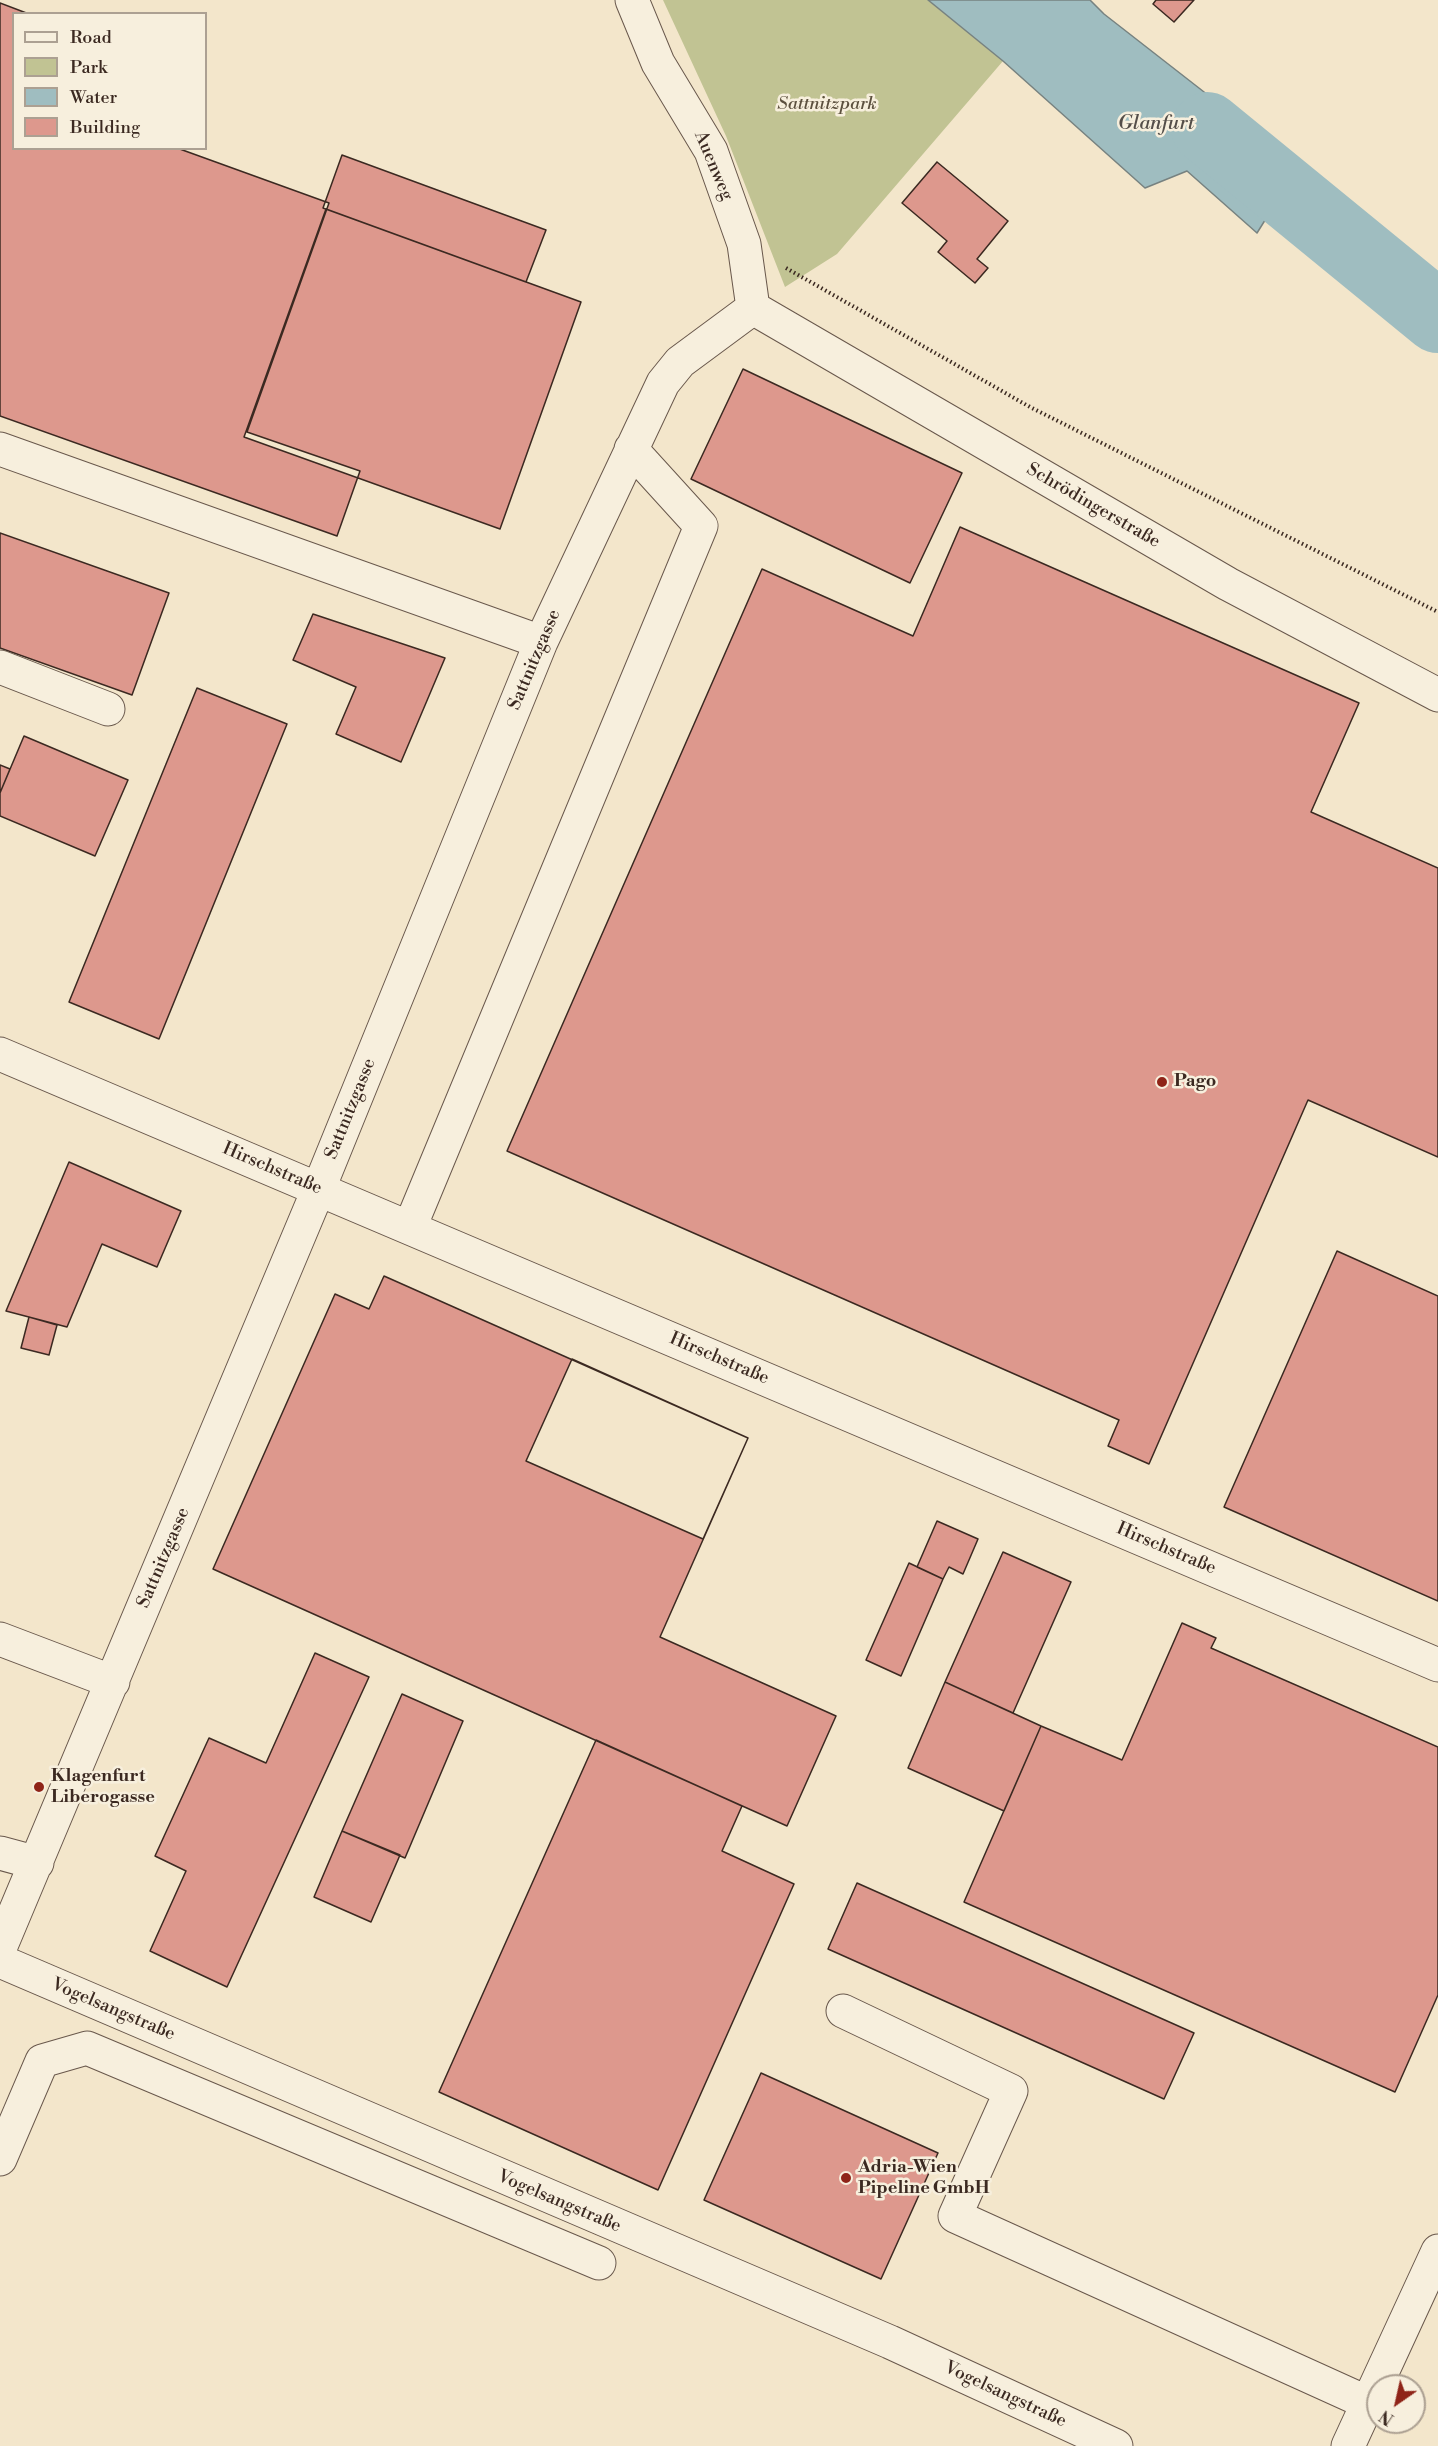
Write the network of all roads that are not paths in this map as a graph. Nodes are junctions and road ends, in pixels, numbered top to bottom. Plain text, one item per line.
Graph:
1 (632, 0) edge
2 (753, 308) junction
3 (0, 449) edge
4 (631, 449) junction
5 (541, 642) junction
6 (0, 667) edge
7 (1438, 695) edge
8 (108, 710) dead end
9 (0, 1054) edge
10 (319, 1188) junction
11 (410, 1227) junction
12 (0, 1639) edge
13 (1438, 1665) edge
14 (113, 1682) junction
15 (0, 1853) edge
16 (37, 1863) junction
17 (0, 1948) edge
18 (0, 1961) edge
19 (843, 2011) dead end
20 (0, 2159) edge
21 (1438, 2251) edge
22 (599, 2263) dead end
23 (1381, 2374) edge
24 (1366, 2402) edge
25 (1366, 2407) edge
26 (1116, 2446) edge
27 (1348, 2446) edge

1 - 2 street, Auenweg
2 - 4 street, Sattnitzgasse
2 - 7 street, Schrödingerstraße
3 - 5 street
4 - 5 street, Sattnitzgasse
4 - 11 street
5 - 10 street, Sattnitzgasse
6 - 8 street
9 - 10 street, Hirschstraße
10 - 11 street, Hirschstraße
10 - 14 street, Sattnitzgasse
11 - 13 street, Hirschstraße
12 - 14 street
14 - 16 street, Sattnitzgasse
15 - 16 street
16 - 17 street, Sattnitzgasse
18 - 26 street, Vogelsangstraße
19 - 24 street
20 - 22 street
21 - 23 street
25 - 27 street

